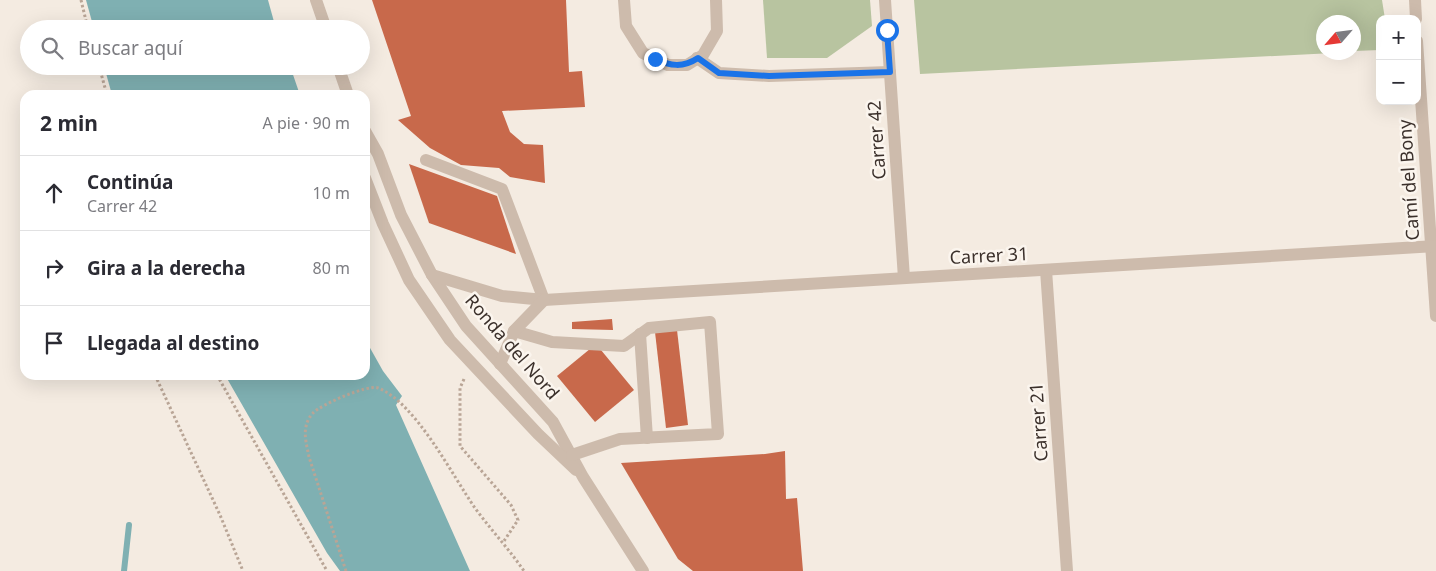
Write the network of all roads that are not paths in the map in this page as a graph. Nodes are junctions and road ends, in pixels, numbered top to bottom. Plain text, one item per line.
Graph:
1 (316, 0) edge
2 (624, 0) edge
3 (716, 0) edge
4 (885, 0) edge
5 (1414, 0) edge
6 (1416, 15) edge
7 (323, 20) edge
8 (698, 58) junction
9 (1418, 60) edge
10 (890, 72) junction
11 (341, 75) edge
12 (346, 90) edge
13 (370, 140) edge
14 (426, 160) dead end
15 (370, 191) edge
16 (1433, 246) edge
17 (1046, 270) junction
18 (432, 275) junction
19 (904, 278) junction
20 (544, 300) junction
21 (1436, 316) edge
22 (514, 331) junction
23 (640, 334) junction
24 (500, 364) junction
25 (647, 438) junction
26 (572, 456) junction
27 (583, 477) junction
28 (643, 571) edge
29 (1067, 571) edge

1 - 7 street
2 - 8 street
3 - 8 street
4 - 10 street, Carrer 42
5 - 6 street
8 - 10 street
9 - 16 street, Camí del Bony
10 - 19 street, Carrer 42
11 - 12 street
13 - 18 street, Ronda del Nord
14 - 20 street
15 - 27 street, Ronda del Nord
16 - 17 street, Carrer 31
16 - 21 street, Camí del Bony
17 - 19 street, Carrer 31
17 - 29 street, Carrer 21
18 - 20 street, Carrer 31
18 - 24 street, Ronda del Nord
19 - 20 street, Carrer 31
20 - 22 street
22 - 23 street
22 - 24 street
23 - 25 street
23 - 25 street
24 - 26 street, Ronda del Nord
25 - 26 street
26 - 27 street, Ronda del Nord
27 - 28 street, Ronda del Nord

